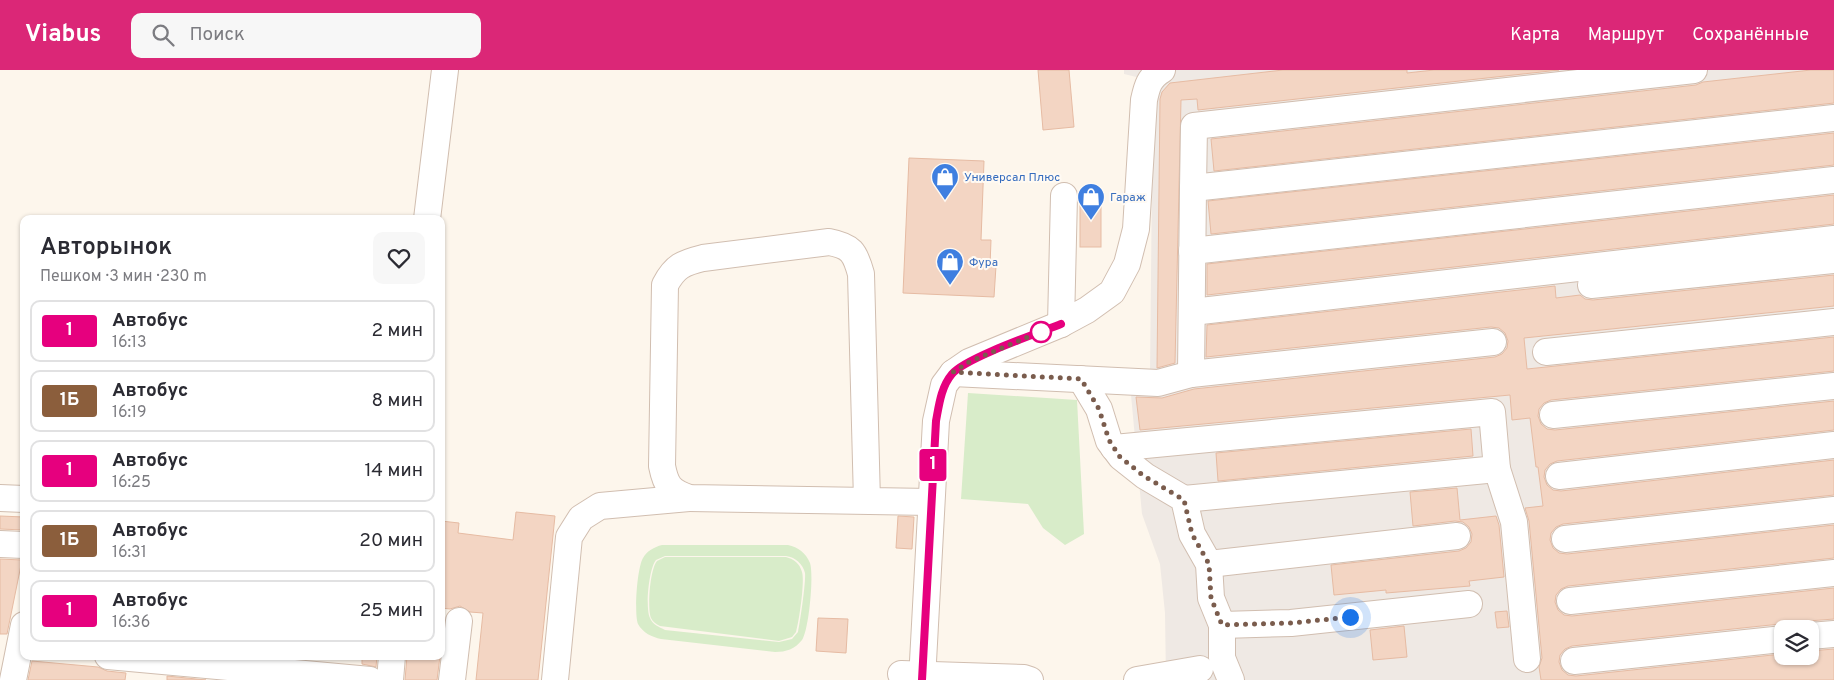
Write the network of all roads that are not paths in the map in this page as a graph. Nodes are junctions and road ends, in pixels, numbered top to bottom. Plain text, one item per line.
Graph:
1 (445, 70) edge
2 (1162, 70) edge
3 (1694, 70) edge
4 (1834, 118) edge
5 (1834, 180) edge
6 (1193, 188) junction
7 (1064, 196) dead end
8 (427, 215) edge
9 (1834, 239) edge
10 (1192, 251) junction
11 (1834, 260) edge
12 (1559, 288) dead end
13 (1192, 312) junction
14 (1834, 322) edge
15 (1061, 324) junction
16 (1493, 342) dead end
17 (1546, 352) dead end
18 (953, 372) junction
19 (1191, 374) junction
20 (1081, 379) junction
21 (1834, 386) edge
22 (1553, 415) dead end
23 (1834, 445) edge
24 (1114, 448) junction
25 (1497, 469) junction
26 (1559, 476) dead end
27 (0, 498) edge
28 (689, 498) junction
29 (20, 499) edge
30 (1184, 500) junction
31 (867, 501) junction
32 (931, 502) junction
33 (1834, 510) edge
34 (1457, 536) dead end
35 (1565, 539) dead end
36 (0, 544) edge
37 (20, 545) edge
38 (1209, 564) junction
39 (1834, 572) edge
40 (1570, 601) dead end
41 (1468, 604) dead end
42 (458, 621) dead end
43 (1222, 625) junction
44 (1834, 634) edge
45 (1819, 635) edge
46 (1774, 640) edge
47 (20, 650) edge
48 (1528, 659) dead end
49 (152, 660) edge
50 (392, 660) edge
51 (1574, 661) dead end
52 (1213, 672) edge
53 (915, 676) edge
54 (13, 680) edge
55 (370, 680) edge
56 (390, 680) edge
57 (452, 680) edge
58 (554, 680) edge
59 (1030, 680) edge
60 (1137, 680) edge

1 - 8 street
2 - 15 street
3 - 6 street
4 - 6 street
5 - 10 street
6 - 10 street
7 - 15 street
9 - 13 street
10 - 13 street
11 - 12 street
13 - 19 street
14 - 17 street
15 - 18 street
16 - 19 street
18 - 20 street
18 - 32 street
19 - 20 street
20 - 24 street
21 - 22 street
23 - 26 street
24 - 25 street
24 - 30 street
25 - 30 street
25 - 48 street
27 - 29 street
28 - 31 street
28 - 31 street
28 - 58 street
30 - 38 street
31 - 32 street
32 - 53 street
33 - 35 street
34 - 38 street
36 - 37 street
38 - 43 street
39 - 40 street
41 - 43 street
42 - 57 street
43 - 52 street
44 - 45 street
46 - 51 street
47 - 54 street
49 - 55 street
50 - 56 street
52 - 60 street
53 - 59 street

